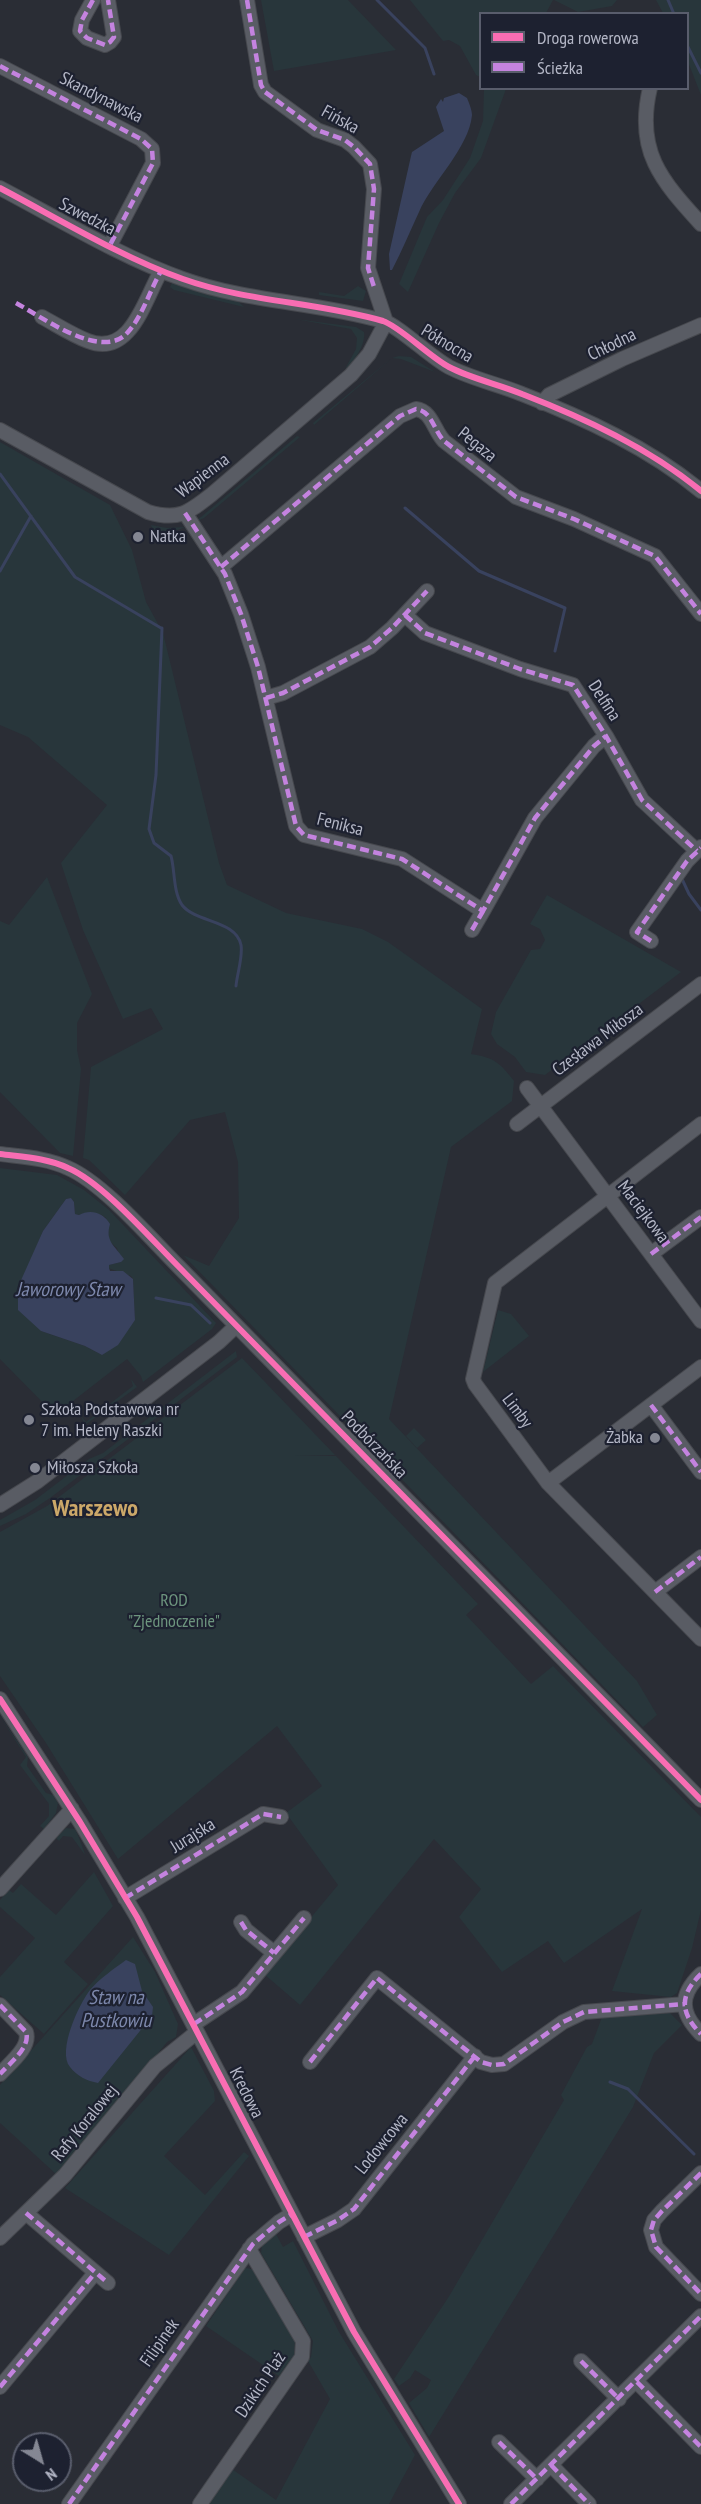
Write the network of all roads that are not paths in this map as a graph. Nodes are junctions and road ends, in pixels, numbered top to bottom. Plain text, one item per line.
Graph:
1 (93, 0) edge
2 (108, 0) edge
3 (247, 0) edge
4 (0, 66) edge
5 (650, 90) edge
6 (0, 188) edge
7 (701, 224) edge
8 (110, 245) junction
9 (161, 271) junction
10 (42, 317) dead end
11 (386, 322) junction
12 (701, 325) edge
13 (542, 403) junction
14 (0, 430) edge
15 (701, 490) edge
16 (185, 513) junction
17 (221, 567) junction
18 (427, 591) dead end
19 (701, 614) edge
20 (405, 615) junction
21 (266, 698) junction
22 (606, 736) junction
23 (699, 849) edge
24 (483, 911) junction
25 (472, 930) dead end
26 (651, 941) dead end
27 (701, 984) edge
28 (527, 1088) dead end
29 (541, 1106) junction
30 (517, 1124) dead end
31 (701, 1124) edge
32 (0, 1154) edge
33 (607, 1194) junction
34 (701, 1217) edge
35 (651, 1254) junction
36 (701, 1321) edge
37 (236, 1326) junction
38 (701, 1367) edge
39 (651, 1405) junction
40 (701, 1472) edge
41 (548, 1483) junction
42 (0, 1505) edge
43 (701, 1557) edge
44 (655, 1592) junction
45 (701, 1639) edge
46 (0, 1699) edge
47 (701, 1800) edge
48 (72, 1809) junction
49 (281, 1817) dead end
50 (0, 1889) edge
51 (125, 1898) junction
52 (304, 1917) dead end
53 (241, 1922) dead end
54 (274, 1953) junction
55 (701, 1974) edge
56 (685, 2004) junction
57 (0, 2005) edge
58 (195, 2028) junction
59 (701, 2034) edge
60 (475, 2056) junction
61 (310, 2062) dead end
62 (0, 2074) edge
63 (701, 2173) edge
64 (26, 2213) junction
65 (292, 2214) junction
66 (304, 2237) junction
67 (0, 2238) edge
68 (249, 2249) junction
69 (95, 2272) junction
70 (108, 2283) dead end
71 (701, 2294) edge
72 (701, 2316) edge
73 (581, 2361) dead end
74 (637, 2382) junction
75 (0, 2386) edge
76 (619, 2399) junction
77 (499, 2442) dead end
78 (701, 2447) edge
79 (551, 2465) junction
80 (537, 2479) junction
81 (457, 2503) edge
82 (69, 2504) edge
83 (200, 2504) edge
84 (511, 2504) edge
85 (590, 2504) edge

1 - 2 street
3 - 11 street, Fińska
4 - 8 street, Skandynawska
5 - 7 street
6 - 8 street, Szwedzka
8 - 9 street, Szwedzka
9 - 10 street
9 - 11 street, Północna
11 - 13 street, Północna
11 - 16 street, Wapienna
12 - 13 street, Chłodna
13 - 15 street, Północna
14 - 16 street, Wapienna
16 - 17 street, Feniksa
17 - 19 street, Pegaza
17 - 21 street, Feniksa
18 - 20 street
20 - 21 street
20 - 22 street, Delfina
21 - 24 street, Feniksa
22 - 23 street, Delfina
22 - 24 street
23 - 26 street
24 - 25 street
27 - 29 street, Czesława Miłosza
28 - 29 street, Maciejkowa
29 - 30 street, Czesława Miłosza
29 - 33 street, Maciejkowa
31 - 33 street, Limby
32 - 37 street, Podbórzańska
33 - 35 street, Maciejkowa
33 - 41 street, Limby
34 - 35 street
35 - 36 street, Maciejkowa
37 - 42 street
37 - 47 street, Podbórzańska
38 - 39 street
39 - 40 street
39 - 41 street
41 - 44 street, Limby
43 - 44 street
44 - 45 street, Limby
46 - 48 street, Kredowa
48 - 50 street
48 - 51 street, Kredowa
49 - 51 street, Jurajska
51 - 58 street, Kredowa
52 - 54 street
53 - 54 street
54 - 58 street
55 - 56 street
56 - 59 street
56 - 60 street
57 - 62 street
58 - 64 street, Rafy Koralowej
58 - 65 street, Kredowa
60 - 61 street
60 - 66 street, Lodowcowa
63 - 71 street
64 - 67 street, Rafy Koralowej
64 - 69 street
65 - 66 street, Kredowa
65 - 68 street, Filipinek
66 - 81 street, Kredowa
68 - 82 street, Filipinek
68 - 83 street, Dzikich Plaż
69 - 70 street
69 - 75 street
72 - 74 street
73 - 76 street
74 - 76 street
74 - 78 street
76 - 79 street
77 - 80 street
79 - 80 street
79 - 85 street
80 - 84 street

